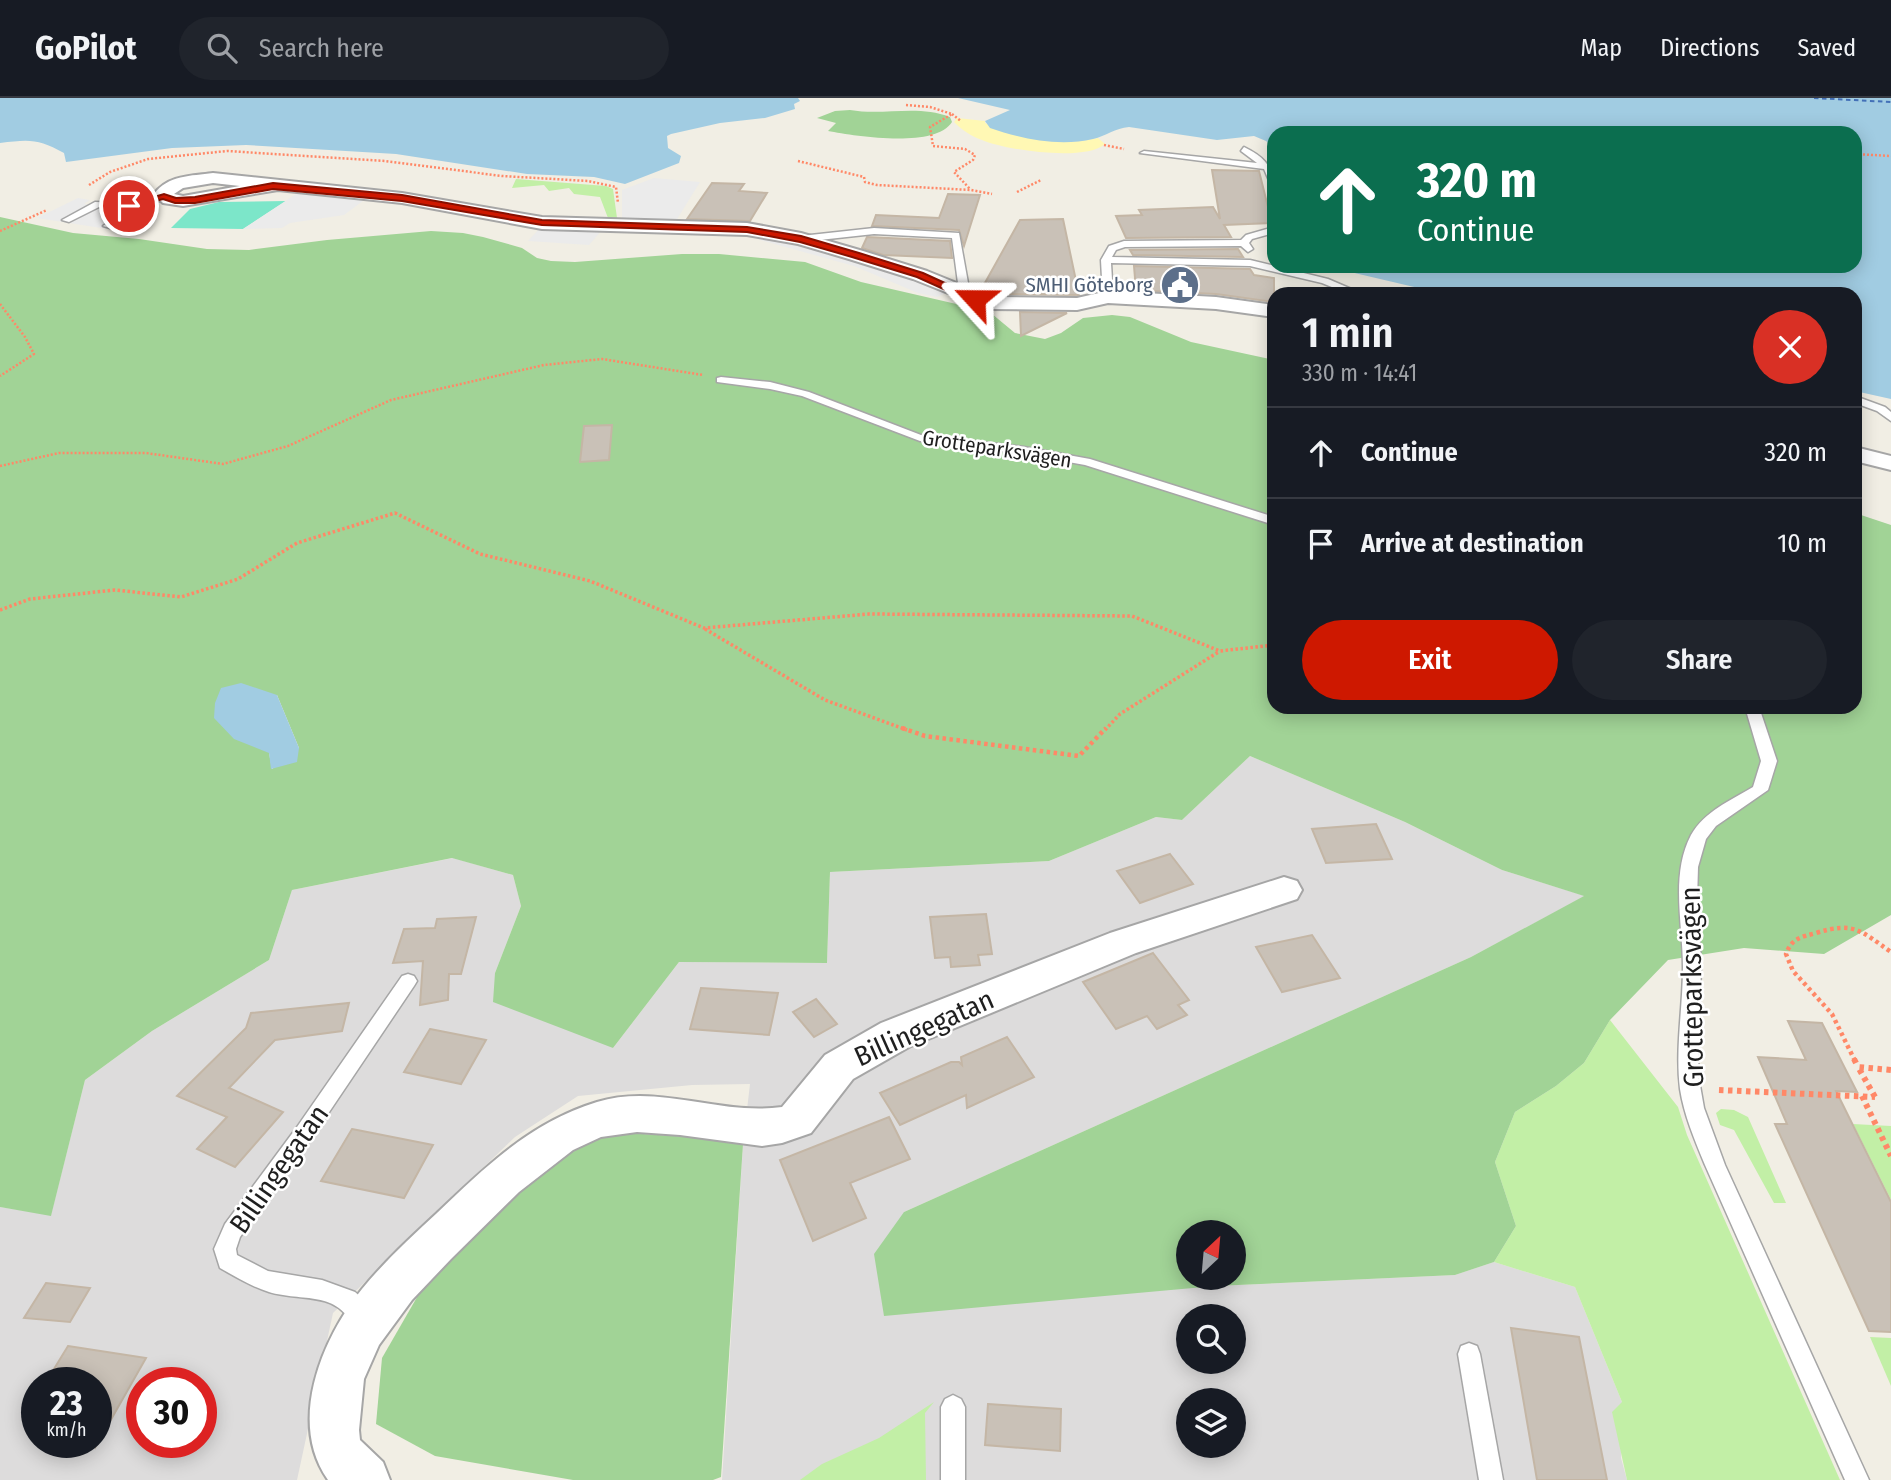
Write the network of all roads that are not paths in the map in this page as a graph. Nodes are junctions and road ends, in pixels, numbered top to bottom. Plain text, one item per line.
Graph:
1 (1244, 149) dead end
2 (1144, 153) dead end
3 (1267, 167) joint
4 (164, 197) joint
5 (129, 206) junction
6 (66, 220) dead end
7 (107, 226) dead end
8 (1267, 232) edge
9 (801, 239) junction
10 (1244, 243) junction
11 (1106, 260) junction
12 (1250, 263) junction
13 (1267, 267) edge
14 (1292, 273) edge
15 (1340, 287) edge
16 (958, 291) junction
17 (1108, 298) junction
18 (1267, 310) edge
19 (721, 380) road end
20 (1862, 402) edge
21 (1891, 418) edge
22 (1862, 455) edge
23 (1891, 461) edge
24 (1267, 519) edge
25 (1754, 714) edge
26 (1284, 890) dead end
27 (408, 981) dead end
28 (363, 1326) junction
29 (1469, 1354) dead end
30 (953, 1407) dead end
31 (365, 1480) edge
32 (953, 1480) edge
33 (1491, 1480) edge
34 (1857, 1480) edge

1 - 3 lane
2 - 3 lane
4 - 5 lane
4 - 9 street
5 - 6 lane
5 - 7 lane
8 - 10 lane
9 - 16 street
9 - 16 lane
10 - 11 lane
10 - 12 lane
11 - 12 lane
11 - 17 lane
12 - 13 lane
14 - 15 lane
16 - 17 street
17 - 18 street
19 - 24 lane, Grotteparksvägen
20 - 21 lane
22 - 23 street
25 - 34 lane, Grotteparksvägen
26 - 28 street, Billingegatan
27 - 28 lane, Billingegatan
28 - 31 street, Billingegatan
29 - 33 lane
30 - 32 lane

